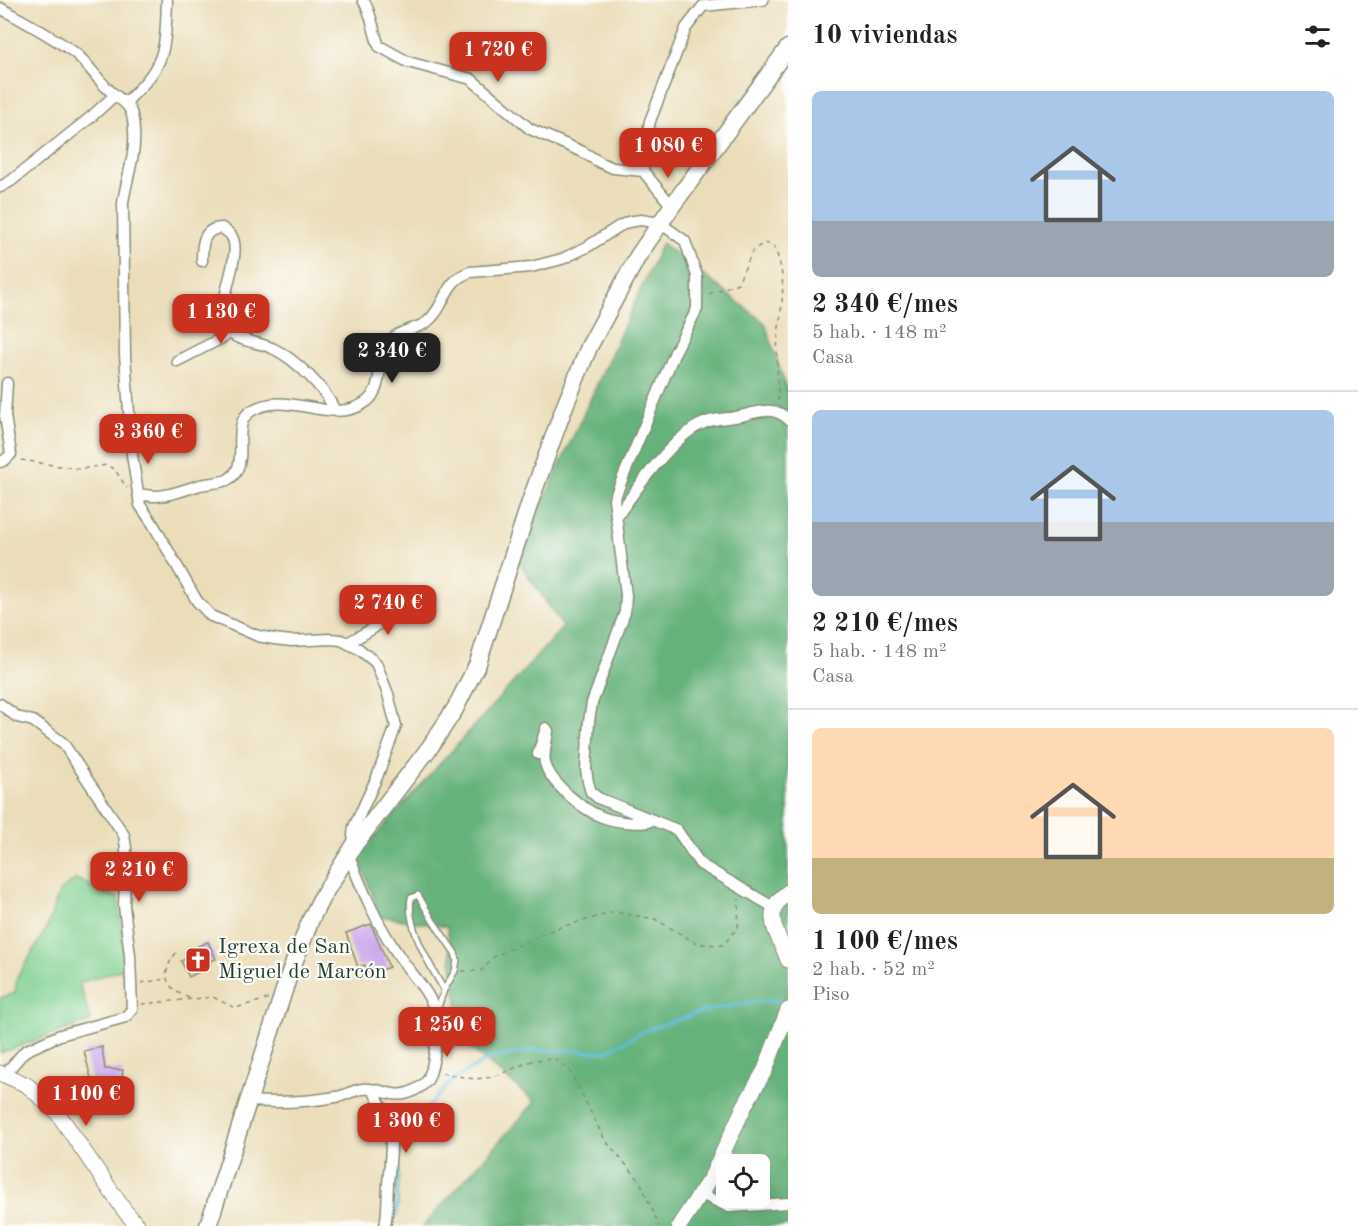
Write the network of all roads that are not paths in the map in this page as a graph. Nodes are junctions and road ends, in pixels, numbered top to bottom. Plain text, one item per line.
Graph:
1 (167, 0) edge
2 (363, 0) edge
3 (763, 0) edge
4 (701, 3) edge
5 (0, 8) edge
6 (788, 48) edge
7 (115, 95) junction
8 (126, 102) junction
9 (643, 171) junction
10 (0, 187) edge
11 (672, 206) junction
12 (660, 223) junction
13 (202, 261) dead end
14 (229, 333) junction
15 (177, 361) dead end
16 (7, 383) dead end
17 (335, 411) junction
18 (788, 419) edge
19 (4, 460) edge
20 (139, 500) junction
21 (616, 518) junction
22 (391, 602) dead end
23 (348, 643) junction
24 (0, 704) edge
25 (538, 754) dead end
26 (652, 821) junction
27 (352, 849) junction
28 (788, 892) edge
29 (773, 907) junction
30 (788, 960) edge
31 (444, 990) junction
32 (788, 1010) edge
33 (436, 1012) junction
34 (783, 1039) edge
35 (2, 1074) edge
36 (373, 1090) junction
37 (249, 1101) junction
38 (701, 1194) junction
39 (788, 1203) edge
40 (138, 1226) edge
41 (208, 1226) edge
42 (385, 1226) edge
43 (679, 1226) edge

1 - 8 street
2 - 9 street
3 - 4 street
4 - 9 street
5 - 7 street
6 - 11 main road
7 - 8 street
7 - 10 street
8 - 20 street
9 - 11 street
11 - 12 main road
12 - 17 street
12 - 21 street
12 - 27 main road
13 - 14 street
14 - 15 street
14 - 17 street
16 - 19 street
17 - 20 street
18 - 21 street
20 - 23 street
21 - 26 street
22 - 23 street
23 - 27 street
24 - 35 street
25 - 26 street
26 - 29 street
27 - 33 street
27 - 37 main road
28 - 29 street
29 - 30 street
31 - 31 lane
31 - 33 lane
32 - 34 street
33 - 36 street
34 - 38 street
35 - 40 street
36 - 37 street
36 - 42 street
37 - 41 main road
38 - 39 street
38 - 43 street

